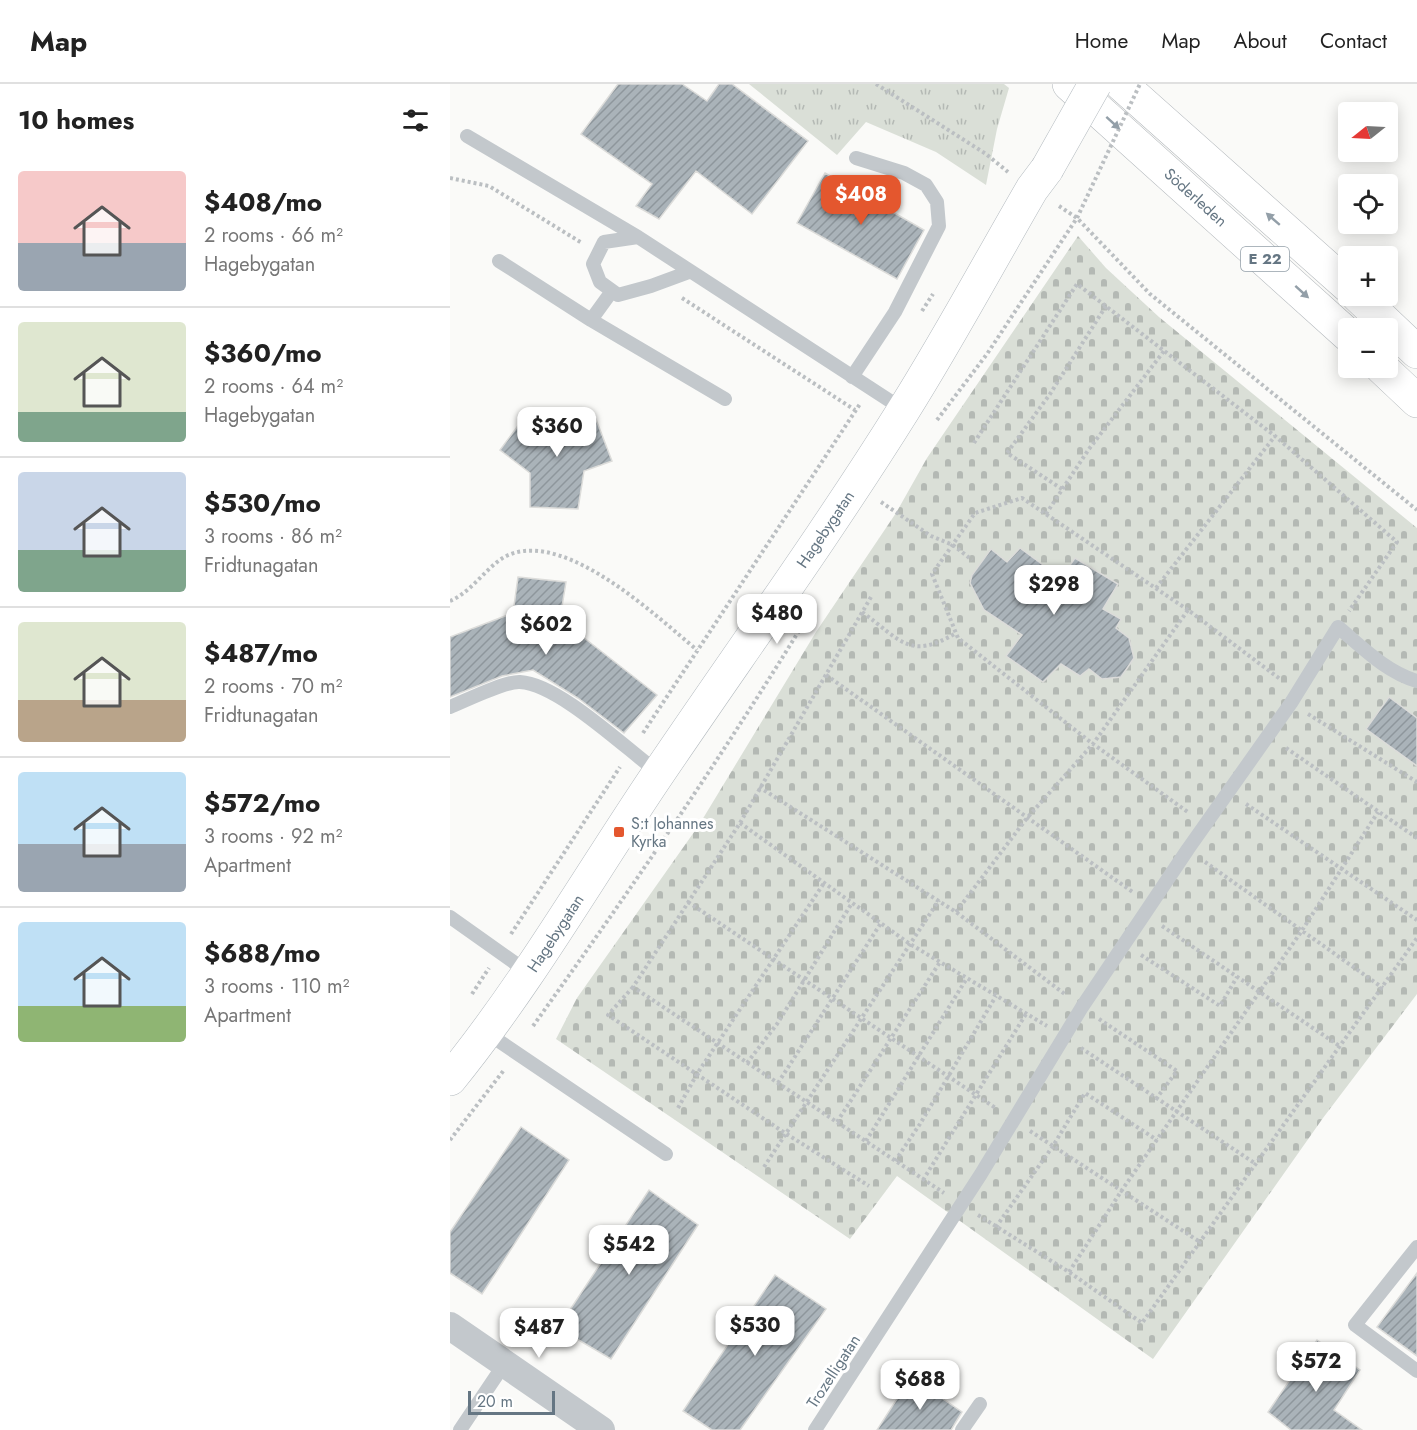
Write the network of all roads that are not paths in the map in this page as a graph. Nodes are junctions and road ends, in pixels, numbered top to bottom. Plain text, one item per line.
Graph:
1 (1070, 84) edge
2 (1095, 84) edge
3 (1121, 84) edge
4 (467, 136) dead end
5 (856, 158) dead end
6 (638, 237) junction
7 (499, 261) dead end
8 (689, 272) junction
9 (1338, 277) edge
10 (612, 291) junction
11 (1369, 306) edge
12 (591, 320) junction
13 (1338, 326) edge
14 (1417, 352) edge
15 (852, 376) junction
16 (1393, 378) edge
17 (725, 399) dead end
18 (1417, 401) edge
19 (904, 410) junction
20 (1417, 681) edge
21 (450, 707) edge
22 (659, 773) junction
23 (450, 917) edge
24 (529, 973) junction
25 (487, 1033) junction
26 (450, 1078) edge
27 (666, 1154) dead end
28 (1417, 1247) edge
29 (450, 1326) edge
30 (505, 1363) junction
31 (1417, 1371) edge
32 (980, 1404) dead end
33 (460, 1430) edge
34 (601, 1430) edge
35 (815, 1430) edge
36 (962, 1430) edge

1 -> 13 main road, Söderleden / E 22
2 - 19 main road, Hagebygatan, bridge
9 -> 3 main road, Söderleden / E 22
4 - 6 lane
5 - 15 lane
6 - 8 lane
6 - 10 lane
7 - 12 lane
8 - 10 lane
8 - 15 lane
10 - 12 lane
11 - 14 main road
12 - 17 lane
15 - 19 lane
16 - 18 main road
19 - 22 main road, Hagebygatan
20 - 35 lane, Trozelligatan
21 - 22 lane
22 - 24 main road, Hagebygatan
23 - 24 lane
24 - 25 main road, Hagebygatan
25 - 26 main road, Hagebygatan
25 - 27 lane
28 - 31 lane
29 - 30 street
30 - 33 lane
30 - 34 street
32 - 36 lane

